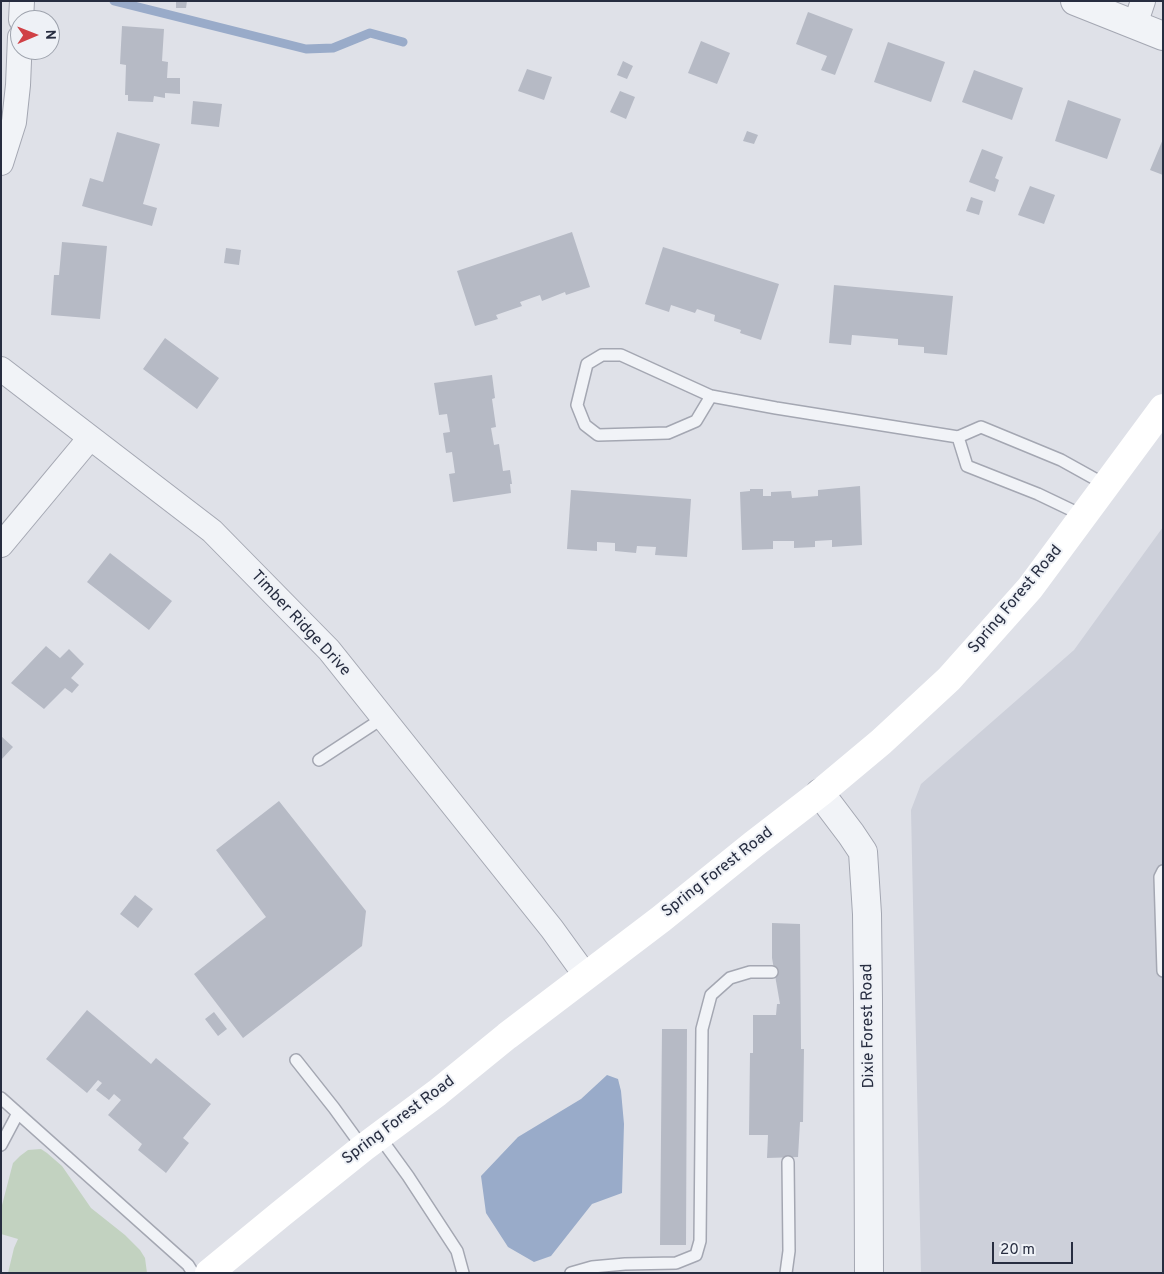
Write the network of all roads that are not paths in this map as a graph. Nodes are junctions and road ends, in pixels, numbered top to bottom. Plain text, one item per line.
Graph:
1 (1074, 1) edge
2 (1139, 13) edge
3 (1163, 36) edge
4 (19, 60) edge
5 (1, 163) edge
6 (1, 369) edge
7 (711, 396) junction
8 (1160, 417) edge
9 (958, 437) junction
10 (90, 438) junction
11 (1106, 485) junction
12 (1084, 516) junction
13 (1, 546) edge
14 (383, 718) junction
15 (319, 760) dead end
16 (820, 793) junction
17 (1163, 871) edge
18 (1163, 971) edge
19 (772, 972) dead end
20 (586, 976) junction
21 (296, 1060) dead end
22 (1, 1098) edge
23 (18, 1113) junction
24 (371, 1142) junction
25 (1, 1145) edge
26 (788, 1162) dead end
27 (193, 1273) edge
28 (210, 1273) edge
29 (463, 1273) edge
30 (571, 1273) edge
31 (786, 1273) edge
32 (869, 1273) edge

1 - 2 street
2 - 3 street
4 - 5 street
6 - 10 street, Timber Ridge Drive
7 - 7 lane
7 - 9 lane
8 - 11 main road, Spring Forest Road
9 - 11 lane
9 - 12 lane
10 - 13 street
10 - 14 street, Timber Ridge Drive
11 - 12 main road, Spring Forest Road
12 - 16 main road, Spring Forest Road
14 - 15 lane
14 - 20 street, Timber Ridge Drive
16 - 20 main road, Spring Forest Road
16 - 32 street, Dixie Forest Road
17 - 18 lane
19 - 30 lane
20 - 24 main road, Spring Forest Road
21 - 24 lane
22 - 23 lane
23 - 25 lane
23 - 27 lane
24 - 28 main road, Spring Forest Road
24 - 29 lane
26 - 31 lane

